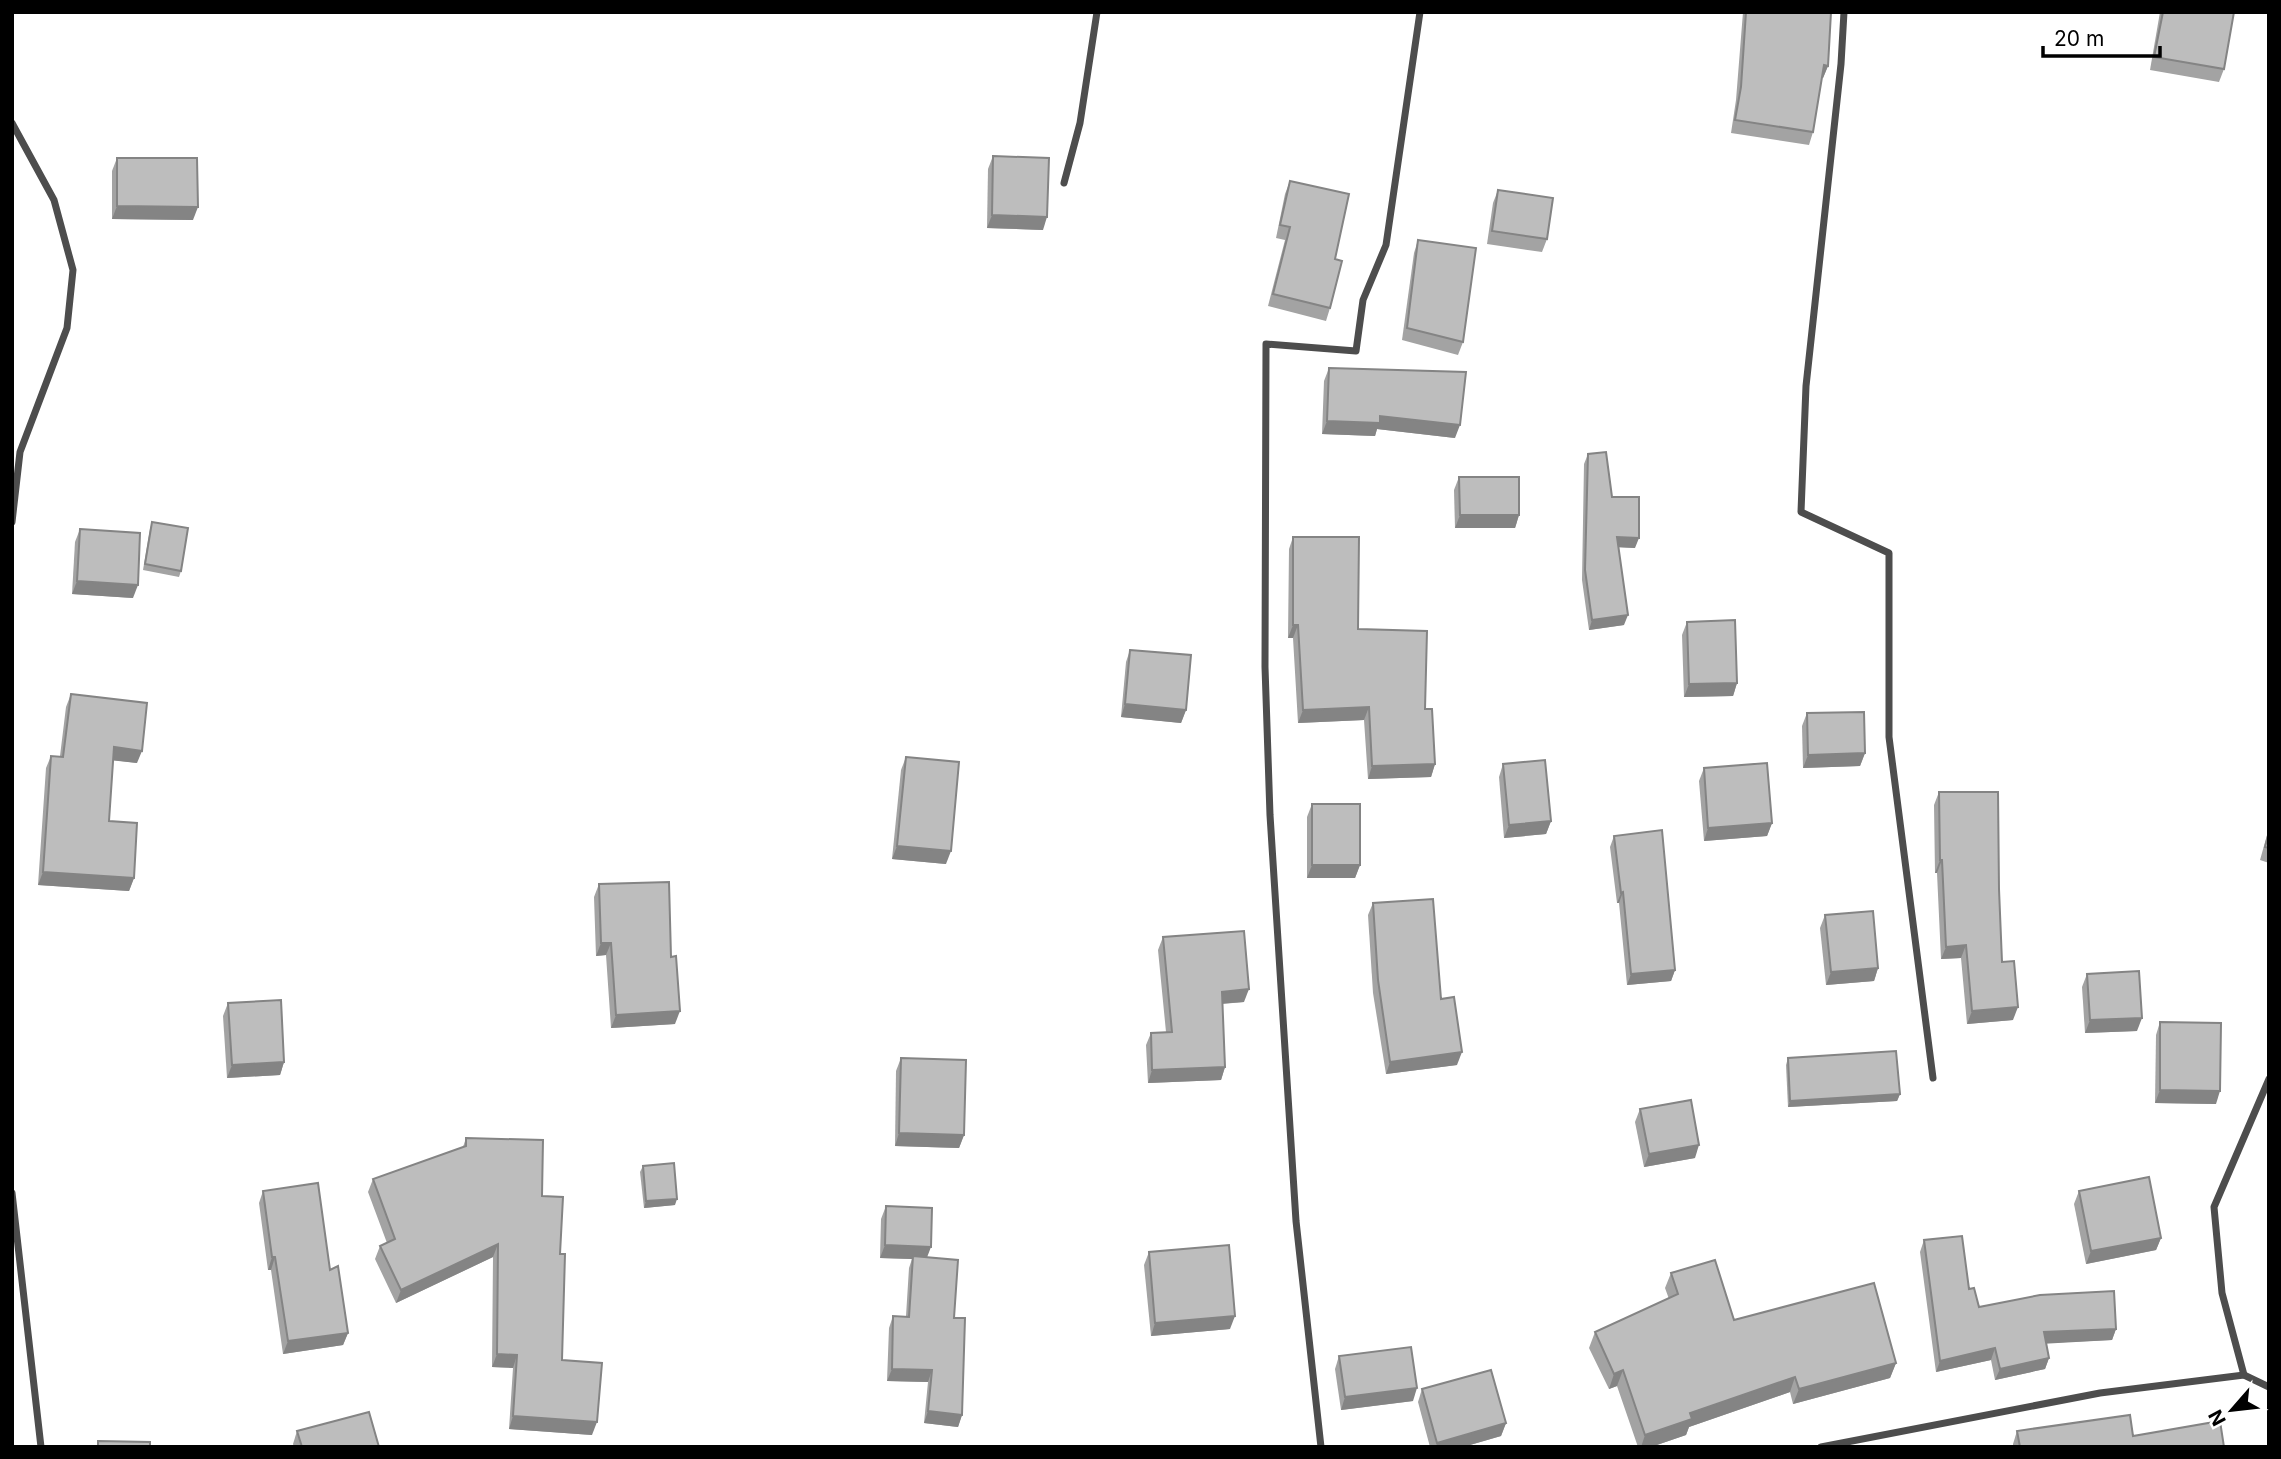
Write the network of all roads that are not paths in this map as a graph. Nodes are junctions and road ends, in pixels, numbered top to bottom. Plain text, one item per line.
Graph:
1 (1097, 12) edge
2 (1420, 12) edge
3 (1844, 12) edge
4 (12, 123) edge
5 (1064, 183) dead end
6 (12, 522) edge
7 (1933, 1078) dead end
8 (2269, 1079) edge
9 (12, 1193) edge
10 (2244, 1375) junction
11 (2269, 1387) edge
12 (41, 1447) edge
13 (1321, 1447) edge
14 (1821, 1447) edge

1 - 5 street
2 - 13 street
3 - 7 street
4 - 6 street
8 - 10 street
9 - 12 street
10 - 11 street
10 - 14 street

